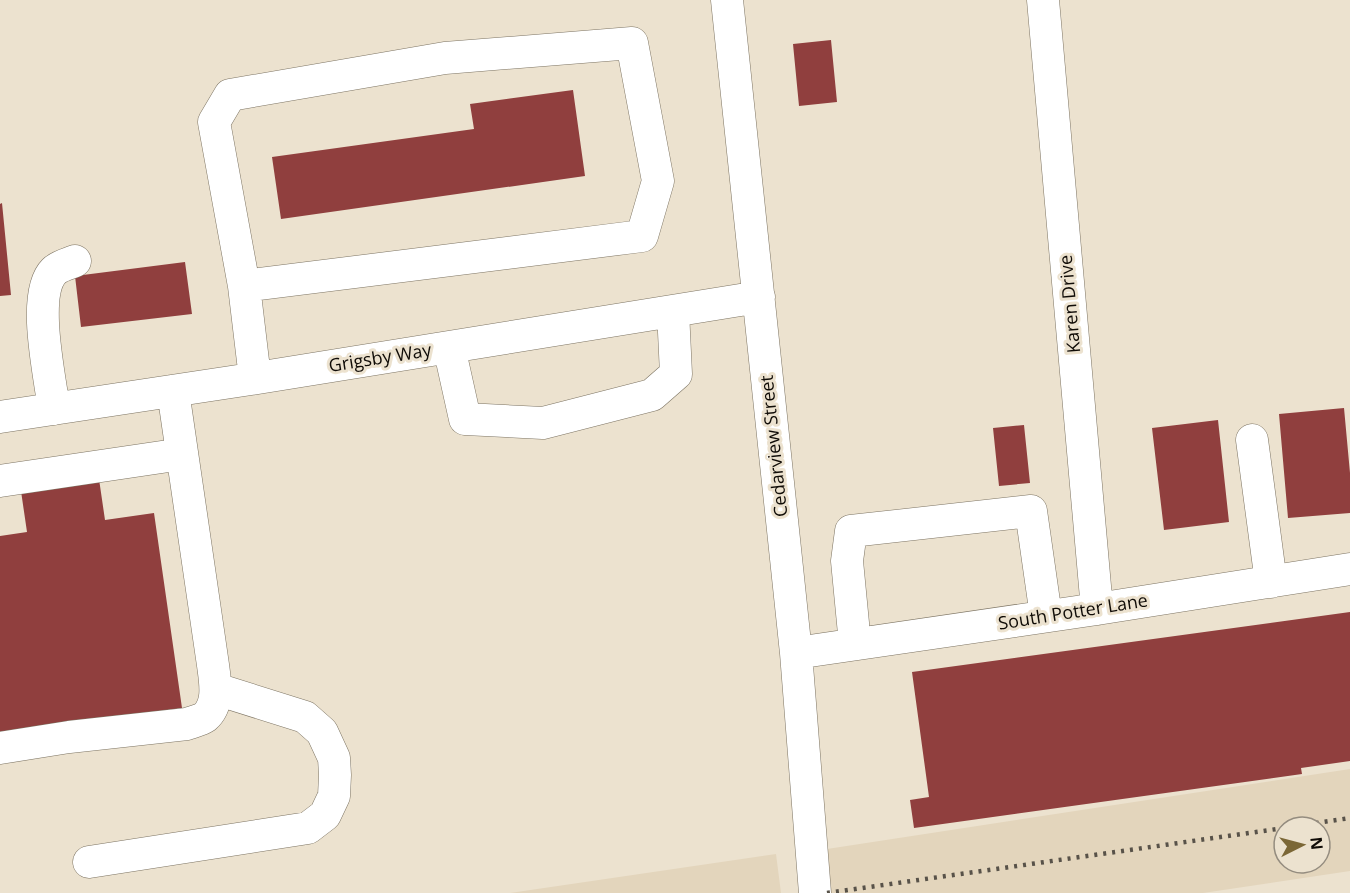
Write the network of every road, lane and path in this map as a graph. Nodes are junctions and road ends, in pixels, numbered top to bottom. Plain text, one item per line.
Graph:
1 (727, 0) edge
2 (1043, 0) edge
3 (75, 261) dead end
4 (244, 286) junction
5 (759, 297) junction
6 (673, 311) junction
7 (448, 347) junction
8 (255, 378) junction
9 (173, 391) junction
10 (54, 409) junction
11 (0, 417) edge
12 (1252, 440) dead end
13 (182, 453) junction
14 (0, 481) edge
15 (1350, 568) edge
16 (1271, 582) junction
17 (1097, 609) junction
18 (1046, 616) junction
19 (855, 644) junction
20 (796, 652) junction
21 (216, 690) junction
22 (0, 748) edge
23 (89, 862) dead end
24 (815, 893) edge

1 - 5 street, Cedarview Street
2 - 17 street, Karen Drive
3 - 10 street
4 - 4 street
4 - 8 street
5 - 6 street, Grigsby Way
5 - 20 street, Cedarview Street
6 - 7 street, Grigsby Way
6 - 7 street
7 - 8 street, Grigsby Way
8 - 9 street, Grigsby Way
9 - 10 street, Grigsby Way
9 - 13 street
10 - 11 street, Grigsby Way
12 - 16 street
13 - 14 street
13 - 21 street
15 - 16 street, South Potter Lane
16 - 17 street, South Potter Lane
17 - 18 street, South Potter Lane
18 - 19 street, South Potter Lane
18 - 19 street
19 - 20 street, South Potter Lane
20 - 24 street, Cedarview Street
21 - 22 street
21 - 23 street

